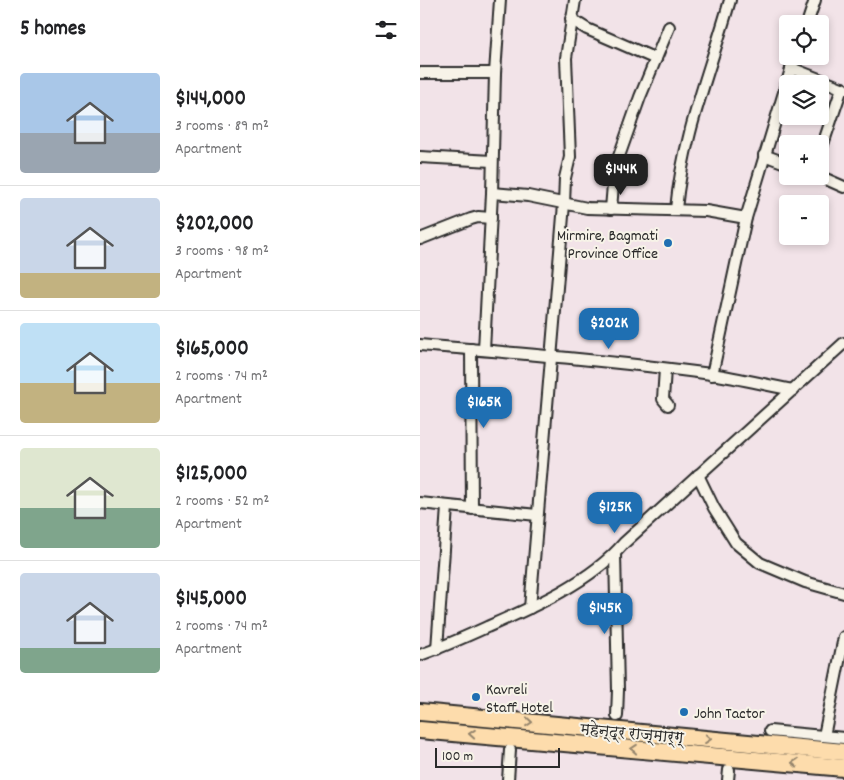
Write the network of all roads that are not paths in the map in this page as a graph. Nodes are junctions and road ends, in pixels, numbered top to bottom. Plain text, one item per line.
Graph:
1 (500, 0) edge
2 (575, 0) edge
3 (730, 0) edge
4 (815, 0) edge
5 (810, 15) edge
6 (571, 19) junction
7 (669, 27) dead end
8 (656, 59) junction
9 (792, 65) edge
10 (791, 68) junction
11 (420, 73) edge
12 (495, 73) junction
13 (843, 89) edge
14 (826, 135) edge
15 (764, 155) junction
16 (420, 157) edge
17 (492, 160) junction
18 (779, 161) edge
19 (829, 180) edge
20 (844, 187) edge
21 (492, 193) junction
22 (564, 204) junction
23 (611, 209) junction
24 (676, 209) junction
25 (491, 218) junction
26 (746, 218) junction
27 (420, 239) edge
28 (844, 343) edge
29 (420, 345) edge
30 (471, 349) junction
31 (484, 350) junction
32 (550, 356) junction
33 (665, 369) junction
34 (712, 374) junction
35 (793, 390) junction
36 (668, 405) dead end
37 (698, 475) junction
38 (420, 503) edge
39 (447, 507) junction
40 (472, 509) junction
41 (537, 515) junction
42 (615, 554) junction
43 (844, 593) edge
44 (530, 608) junction
45 (844, 637) edge
46 (437, 649) junction
47 (420, 655) edge
48 (420, 712) edge
49 (618, 716) dead end
50 (420, 730) edge
51 (770, 731) dead end
52 (824, 736) junction
53 (844, 738) edge
54 (510, 750) dead end
55 (844, 752) edge
56 (844, 768) edge
57 (508, 780) edge

1 - 12 street
2 - 6 street
3 - 24 street
4 - 5 street
6 - 8 street
6 - 22 street
7 - 8 street
8 - 23 street
9 - 10 street
10 - 13 street
10 - 15 street
11 - 12 street
12 - 17 street
13 - 14 street
15 - 18 street
15 - 26 street
16 - 17 street
17 - 21 street
19 - 20 street
21 - 22 street
21 - 25 street
22 - 23 street
22 - 32 street
23 - 24 street
24 - 26 street
25 - 27 street
25 - 31 street
26 - 34 street
28 - 35 street
29 - 30 street
30 - 31 street
30 - 40 street
31 - 32 street
32 - 33 street
32 - 41 street
33 - 34 street
33 - 36 street
34 - 35 street
35 - 37 street
37 - 42 street
37 - 43 street
38 - 39 street
39 - 40 street
39 - 46 street
40 - 41 street
41 - 44 street
42 - 44 street
42 - 49 street
44 - 46 street
45 - 52 street
46 - 47 street
48 -> 55 highway, महेन्द्र राज्मार्ग्
56 -> 50 highway, महेन्द्र राज्मार्ग्
51 - 52 street
52 - 53 street
54 - 57 street

